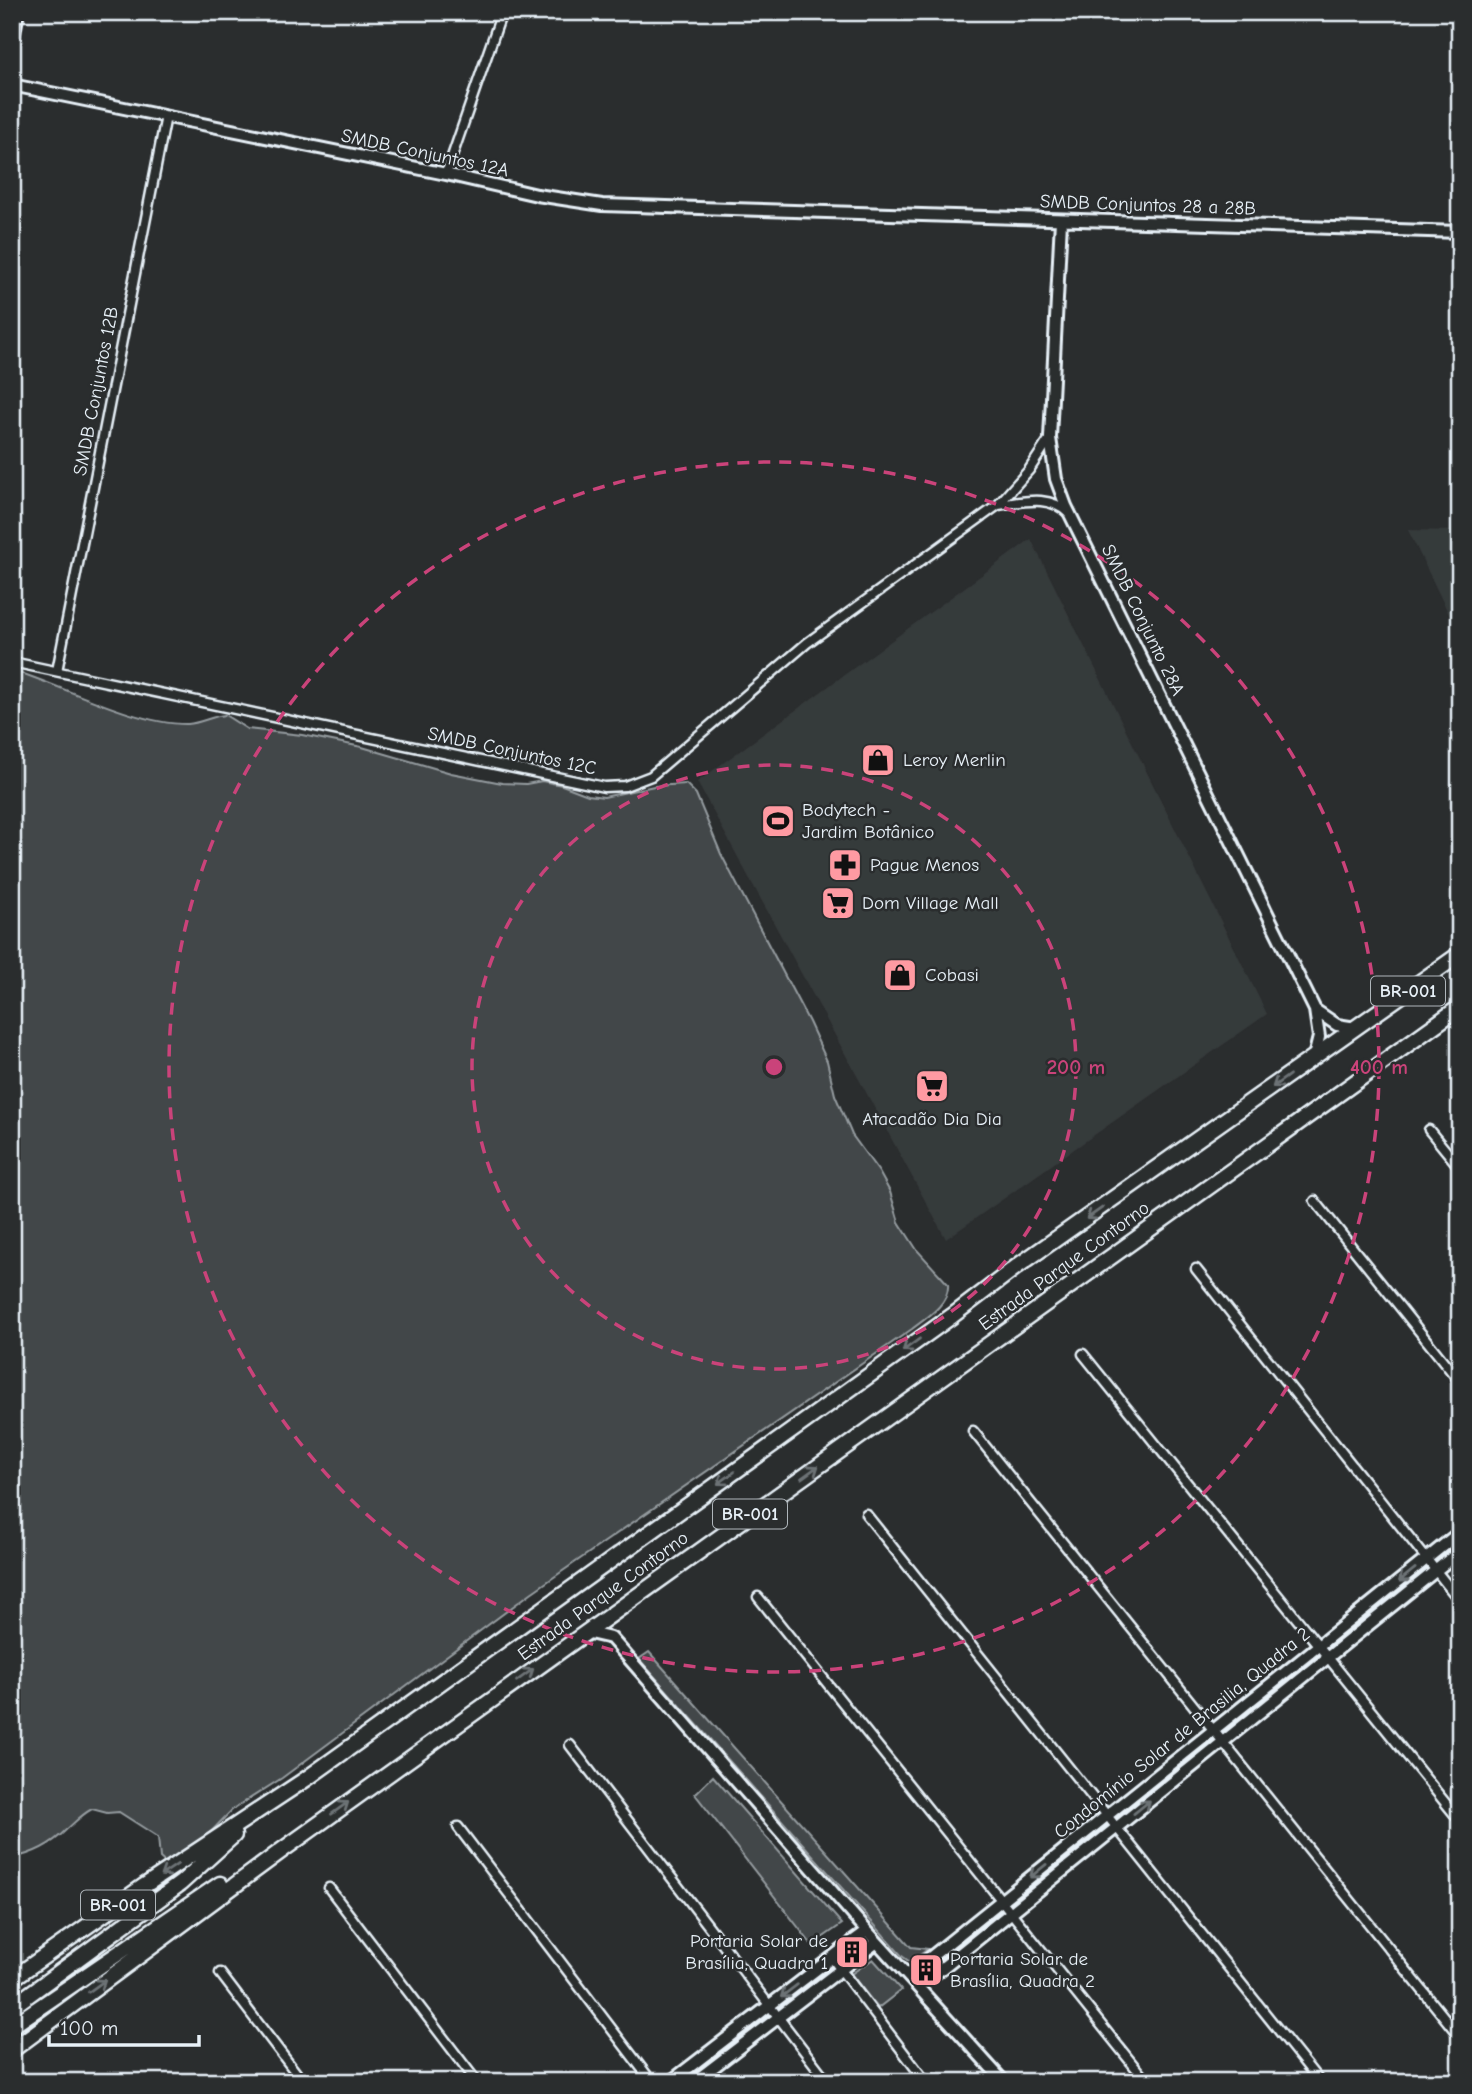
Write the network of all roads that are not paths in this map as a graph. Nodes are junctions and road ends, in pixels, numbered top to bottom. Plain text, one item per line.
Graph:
1 (18, 12) edge
2 (502, 12) edge
3 (12, 44) edge
4 (12, 85) edge
5 (166, 116) junction
6 (446, 174) junction
7 (835, 214) joint
8 (1061, 220) junction
9 (1460, 232) edge
10 (1050, 438) junction
11 (998, 505) junction
12 (1074, 519) junction
13 (12, 662) edge
14 (57, 671) junction
15 (1460, 954) edge
16 (1460, 1006) edge
17 (1315, 1010) junction
18 (1357, 1028) junction
19 (1314, 1057) junction
20 (1429, 1130) dead end
21 (1460, 1168) edge
22 (1315, 1201) dead end
23 (1196, 1269) dead end
24 (1083, 1354) dead end
25 (1460, 1382) edge
26 (973, 1430) dead end
27 (866, 1514) dead end
28 (1460, 1532) edge
29 (1460, 1551) edge
30 (1426, 1559) junction
31 (1435, 1571) junction
32 (758, 1597) dead end
33 (1460, 1601) edge
34 (609, 1615) junction
35 (585, 1632) junction
36 (611, 1638) junction
37 (1318, 1646) junction
38 (1328, 1657) junction
39 (1212, 1731) junction
40 (1222, 1743) junction
41 (570, 1745) dead end
42 (269, 1804) junction
43 (1107, 1815) junction
44 (1460, 1821) edge
45 (458, 1827) dead end
46 (1117, 1827) junction
47 (308, 1831) junction
48 (329, 1888) dead end
49 (1001, 1900) junction
50 (1011, 1912) junction
51 (867, 1931) junction
52 (877, 1942) junction
53 (849, 1944) junction
54 (858, 1956) junction
55 (832, 1958) junction
56 (921, 1965) junction
57 (841, 1970) junction
58 (220, 1973) dead end
59 (931, 1977) junction
60 (12, 1979) edge
61 (769, 2006) junction
62 (12, 2007) edge
63 (778, 2017) junction
64 (12, 2026) edge
65 (43, 2027) junction
66 (1460, 2037) edge
67 (12, 2050) edge
68 (12, 2062) edge
69 (303, 2082) edge
70 (477, 2082) edge
71 (652, 2082) edge
72 (670, 2082) edge
73 (694, 2082) edge
74 (828, 2082) edge
75 (926, 2082) edge
76 (1004, 2082) edge
77 (1147, 2082) edge
78 (1320, 2082) edge

1 - 3 street
2 - 6 street
4 - 5 street, SMDB Conjuntos 12A
5 - 6 street, SMDB Conjuntos 12A
5 - 14 street, SMDB Conjuntos 12B
6 - 7 street, SMDB Conjuntos 12A
7 - 8 street, SMDB Conjuntos 28 a 28B
8 - 9 street, SMDB Conjuntos 28 a 28B
8 - 10 street, SMDB Conjunto 28A
10 - 11 street, SMDB Conjuntos 12C
10 - 12 street, SMDB Conjunto 28A
11 - 12 street, SMDB Conjuntos 12C
11 - 14 street, SMDB Conjuntos 12C
12 - 17 street, SMDB Conjunto 28A
13 - 14 street, SMDB Conjuntos 12C
15 - 18 highway, Estrada Parque Contorno / BR-001
34 -> 16 highway, Estrada Parque Contorno / BR-001
17 - 18 street
17 - 19 street
18 - 19 highway, Estrada Parque Contorno / BR-001
19 -> 42 highway, Estrada Parque Contorno / BR-001
20 - 21 street
22 - 25 street
23 - 30 street
24 - 37 street
26 - 39 street
27 - 43 street
28 - 30 street, Condomínio Solar de Brasilia, Quadra 2
29 - 31 street, Condomínio Solar de Brasilia, Quadra 2
30 - 31 street
30 -> 37 street, Condomínio Solar de Brasilia, Quadra 2
31 - 33 street
31 - 38 street, Condomínio Solar de Brasilia, Quadra 2
32 - 49 street
34 - 35 highway, Estrada Parque Contorno / BR-001
34 - 36 street
35 - 36 street
47 -> 35 highway, Estrada Parque Contorno / BR-001
36 - 51 street
37 - 38 street
37 - 39 street, Condomínio Solar de Brasilia, Quadra 2
38 - 40 street, Condomínio Solar de Brasilia, Quadra 2
38 - 44 street
39 - 40 street
39 - 43 street, Condomínio Solar de Brasilia, Quadra 2
46 -> 40 street, Condomínio Solar de Brasilia, Quadra 2
40 - 66 street
41 - 61 street
42 -> 60 highway, Estrada Parque Contorno / BR-001
42 - 62 highway, BR-001
43 - 46 street
43 -> 49 street, Condomínio Solar de Brasilia, Quadra 2
45 - 71 street
46 - 50 street, Condomínio Solar de Brasilia, Quadra 2
46 - 78 street
47 - 64 highway
65 -> 47 highway, Estrada Parque Contorno / BR-001
48 - 70 street
49 - 50 street
49 - 56 street, Condomínio Solar de Brasilia, Quadra 2
50 - 59 street, Condomínio Solar de Brasilia, Quadra 2
50 - 77 street
51 - 52 street
51 - 53 street
52 - 54 street
52 - 56 street
53 - 54 street
53 - 55 street
54 - 57 street
55 - 57 street
55 -> 61 street
56 - 59 street
56 - 59 street
57 - 63 street
57 - 75 street
58 - 69 street
59 - 76 street
61 - 63 street
61 - 72 street
63 - 73 street
63 - 74 street
65 - 67 highway, Estrada Parque Contorno / BR-001
65 - 68 highway

